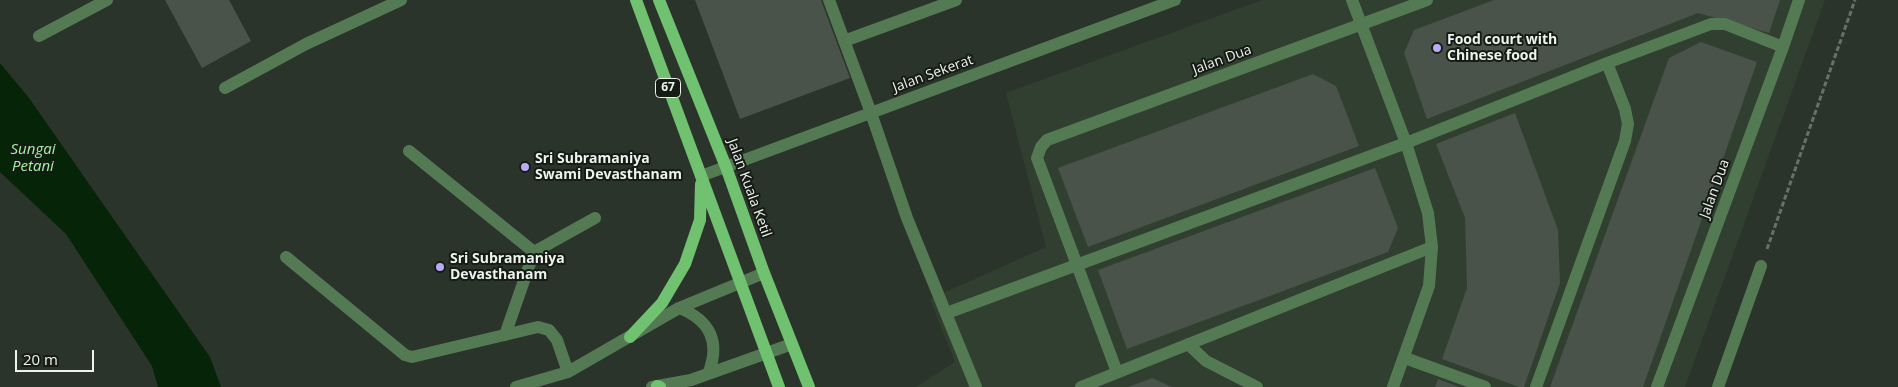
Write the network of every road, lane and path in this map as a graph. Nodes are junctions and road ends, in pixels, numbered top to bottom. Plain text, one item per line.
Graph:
1 (107, 0) edge
2 (401, 0) edge
3 (636, 0) edge
4 (658, 0) edge
5 (829, 0) edge
6 (956, 0) edge
7 (1175, 0) edge
8 (1352, 0) edge
9 (1427, 0) edge
10 (1799, 0) edge
11 (1855, 0) edge
12 (1361, 24) junction
13 (39, 36) dead end
14 (844, 41) junction
15 (1784, 47) junction
16 (1607, 63) junction
17 (225, 88) dead end
18 (871, 113) junction
19 (1406, 143) junction
20 (409, 151) dead end
21 (726, 167) junction
22 (701, 176) junction
23 (595, 218) dead end
24 (1432, 247) junction
25 (534, 252) junction
26 (286, 258) dead end
27 (1077, 265) junction
28 (1761, 266) joint
29 (764, 273) junction
30 (739, 282) junction
31 (679, 308) junction
32 (947, 313) junction
33 (505, 335) junction
34 (630, 337) junction
35 (792, 344) junction
36 (1188, 344) junction
37 (766, 352) junction
38 (1405, 358) junction
39 (568, 372) junction
40 (1117, 372) junction
41 (708, 374) junction
42 (516, 387) edge
43 (657, 387) edge
44 (779, 387) edge
45 (809, 387) edge
46 (976, 387) edge
47 (1081, 387) edge
48 (1257, 387) edge
49 (1393, 387) edge
50 (1485, 387) edge
51 (1536, 387) edge
52 (1657, 387) edge
53 (1718, 387) edge

1 - 13 street
2 - 17 street
3 - 22 main road, 67
4 - 21 main road, Jalan Kuala Ketil / 67
5 - 14 street
6 - 14 street
7 - 18 street, Jalan Sekerat
8 - 12 street
9 - 12 street, Jalan Dua
10 - 15 street, Jalan Dua
11 - 28 path
12 - 19 street
12 - 27 street, Jalan Dua
14 - 18 street
15 - 16 street
15 - 52 street, Jalan Dua
16 - 19 street
16 - 51 street
18 - 21 street, Jalan Sekerat
18 - 32 street
19 - 24 street
19 - 27 street
20 - 25 street
21 - 22 street, Jalan Sekerat
21 - 29 main road, Jalan Kuala Ketil / 67
22 - 30 main road, 67
22 - 34 main road
23 - 25 street
24 - 36 street
24 - 38 street
25 - 33 street
26 - 33 street
27 - 32 street
27 - 40 street
28 - 53 street
29 - 30 street
29 - 35 main road, Jalan Kuala Ketil / 67
30 - 31 street
30 - 37 main road, 67
31 - 34 street
31 - 41 street
32 - 46 street
33 - 39 street
34 - 39 street
35 - 37 street
35 - 45 main road, Jalan Kuala Ketil / 67
36 - 40 street
36 - 48 street
37 - 41 street
37 - 44 main road, 67
38 - 49 street
38 - 50 street
39 - 42 street
40 - 47 street
41 - 43 street

